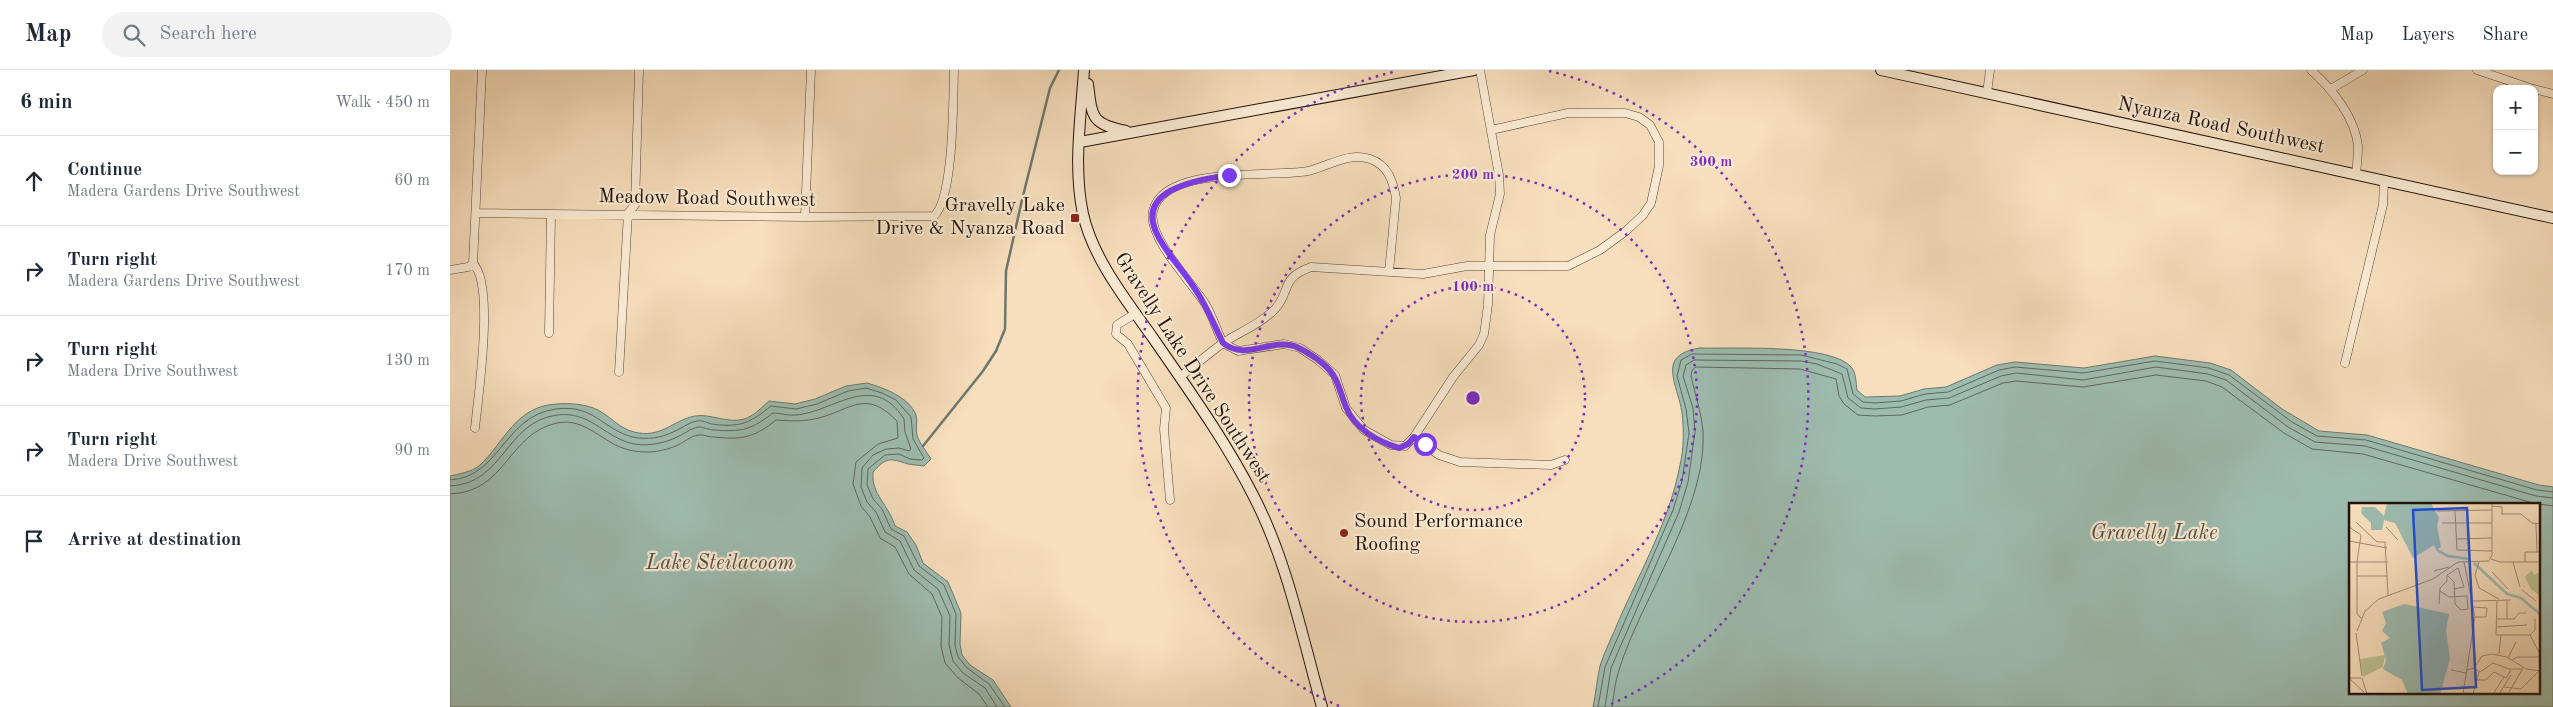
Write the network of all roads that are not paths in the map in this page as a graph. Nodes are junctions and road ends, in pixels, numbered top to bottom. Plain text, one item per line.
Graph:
1 (482, 70) edge
2 (639, 70) edge
3 (811, 70) edge
4 (954, 70) edge
5 (1085, 70) edge
6 (1474, 70) edge
7 (1480, 70) edge
8 (1881, 70) edge
9 (1990, 70) edge
10 (2311, 70) edge
11 (2363, 70) edge
12 (2477, 70) edge
13 (2522, 85) edge
14 (2330, 89) junction
15 (2538, 90) edge
16 (1987, 93) junction
17 (2553, 94) edge
18 (1491, 130) junction
19 (1132, 132) junction
20 (1080, 142) junction
21 (2356, 174) junction
22 (2384, 180) junction
23 (476, 213) junction
24 (628, 213) junction
25 (551, 215) junction
26 (805, 217) junction
27 (2553, 218) edge
28 (473, 264) junction
29 (1489, 265) junction
30 (450, 270) edge
31 (1389, 272) junction
32 (1136, 313) junction
33 (549, 333) dead end
34 (1223, 343) junction
35 (2346, 363) dead end
36 (619, 372) dead end
37 (1180, 377) junction
38 (475, 428) dead end
39 (1414, 437) junction
40 (1565, 460) dead end
41 (1170, 500) dead end
42 (1322, 707) edge

1 - 23 street
2 - 24 street
3 - 26 street
4 - 26 street, Meadow Road Southwest
5 - 19 street
5 - 20 street, Gravelly Lake Drive Southwest
6 - 19 street
7 - 18 street
8 - 16 street, Nyanza Road Southwest
9 - 16 street
10 - 14 street
11 - 14 street
12 - 13 street
14 - 21 street
15 - 17 street
16 - 21 street, Nyanza Road Southwest
18 - 29 street
18 - 29 street
19 - 20 street
20 - 32 street, Gravelly Lake Drive Southwest
21 - 22 street, Nyanza Road Southwest
22 - 27 street, Nyanza Road Southwest
22 - 35 street
23 - 25 street, Meadow Road Southwest
23 - 28 street
24 - 25 street, Meadow Road Southwest
24 - 26 street, Meadow Road Southwest
24 - 36 street
25 - 33 street
28 - 30 street
28 - 38 street
29 - 31 street
29 - 39 street
31 - 34 street
31 - 34 street
32 - 37 street, Gravelly Lake Drive Southwest
32 - 41 street
34 - 37 street
34 - 39 street
37 - 42 street, Gravelly Lake Drive Southwest
39 - 40 street

